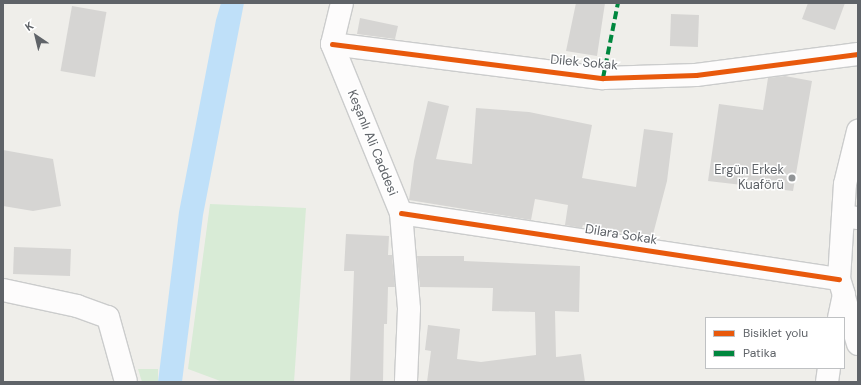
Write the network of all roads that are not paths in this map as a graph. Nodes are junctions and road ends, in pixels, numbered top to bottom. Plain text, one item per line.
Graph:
1 (342, 3) edge
2 (332, 44) junction
3 (858, 54) edge
4 (858, 131) edge
5 (400, 213) junction
6 (850, 217) edge
7 (841, 287) junction
8 (3, 290) edge
9 (839, 317) edge
10 (858, 344) edge
11 (830, 369) edge
12 (126, 382) edge
13 (406, 382) edge
14 (827, 382) edge

1 - 2 street
2 - 3 street, Dilek Sokak
2 - 5 street, Keşanlı Ali Caddesi
4 - 6 street
5 - 7 street, Dilara Sokak
5 - 13 street, Keşanlı Ali Caddesi
6 - 7 street
7 - 9 street
7 - 10 street
8 - 12 street
11 - 14 street

